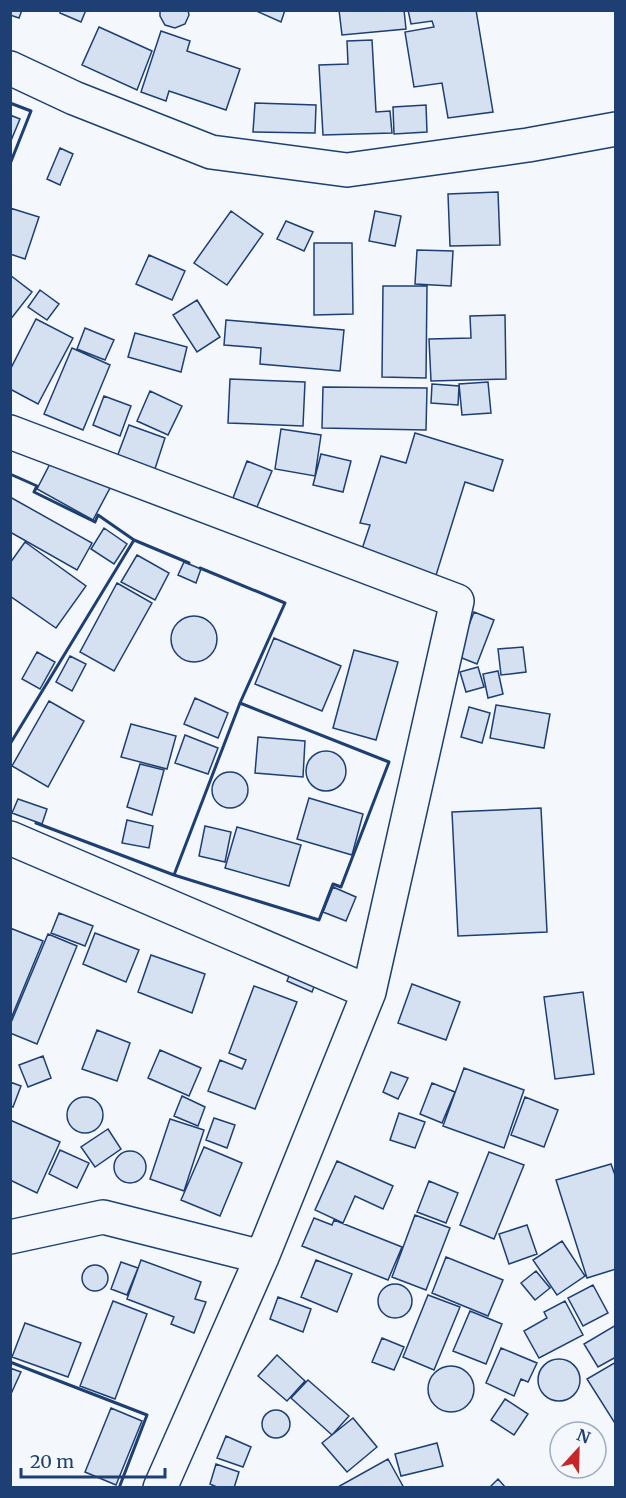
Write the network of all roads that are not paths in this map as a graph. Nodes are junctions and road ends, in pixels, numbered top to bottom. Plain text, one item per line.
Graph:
1 (10, 68) edge
2 (615, 129) edge
3 (10, 432) edge
4 (10, 838) edge
5 (369, 992) junction
6 (10, 1237) edge
7 (262, 1257) junction
8 (160, 1488) edge

1 - 2 street
3 - 5 street
4 - 5 street
5 - 7 street
6 - 7 street
7 - 8 street

